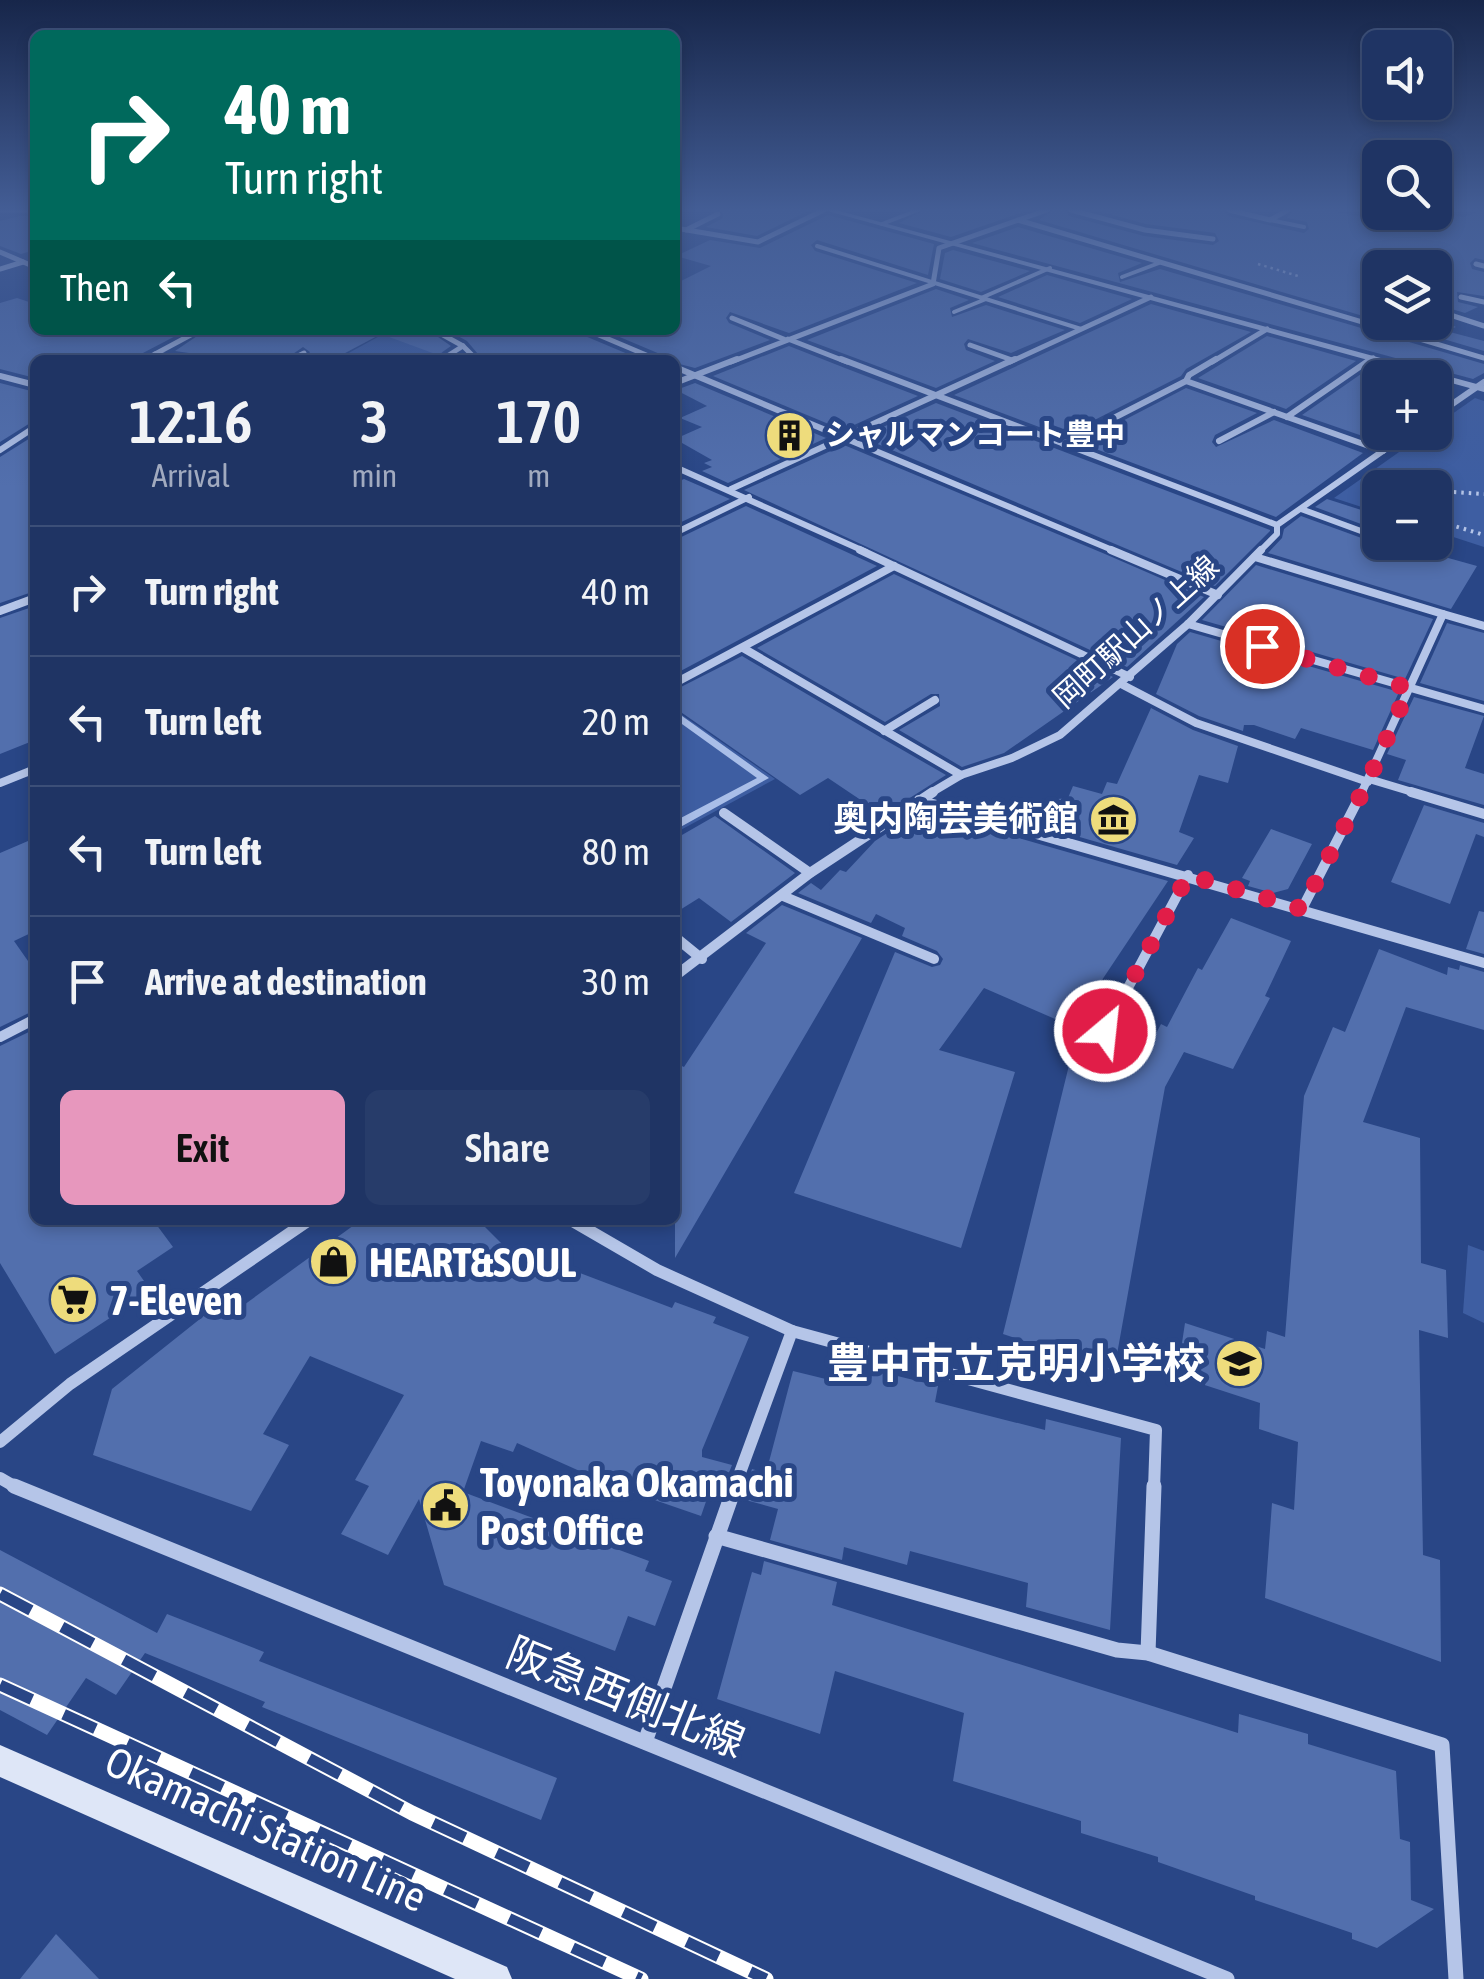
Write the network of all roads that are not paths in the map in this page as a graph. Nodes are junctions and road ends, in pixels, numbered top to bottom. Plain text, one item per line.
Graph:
1 (881, 302) edge
2 (975, 302) edge
3 (997, 302) edge
4 (1139, 302) edge
5 (1171, 302) edge
6 (1294, 302) edge
7 (954, 312) dead end
8 (1452, 315) edge
9 (1484, 317) edge
10 (732, 318) dead end
11 (1474, 322) junction
12 (1484, 326) edge
13 (1080, 329) junction
14 (1268, 329) junction
15 (190, 335) edge
16 (443, 335) edge
17 (599, 335) edge
18 (787, 339) junction
19 (463, 346) junction
20 (970, 346) dead end
21 (304, 353) dead end
22 (154, 354) joint
23 (161, 355) edge
24 (300, 355) edge
25 (449, 355) edge
26 (472, 355) edge
27 (646, 355) edge
28 (1373, 358) junction
29 (1484, 358) edge
30 (1012, 360) junction
31 (680, 369) edge
32 (695, 375) junction
33 (0, 376) edge
34 (680, 381) edge
35 (1186, 381) junction
36 (30, 383) edge
37 (1482, 386) edge
38 (938, 396) junction
39 (1452, 405) edge
40 (1274, 412) junction
41 (1286, 417) junction
42 (30, 430) edge
43 (846, 438) junction
44 (16, 440) junction
45 (1219, 441) dead end
46 (30, 442) edge
47 (1063, 444) junction
48 (0, 450) edge
49 (1383, 451) joint
50 (680, 469) edge
51 (731, 489) junction
52 (748, 498) junction
53 (1301, 509) junction
54 (1277, 524) junction
55 (680, 531) edge
56 (1362, 531) edge
57 (1255, 557) junction
58 (894, 566) junction
59 (1218, 595) junction
60 (30, 600) edge
61 (0, 611) edge
62 (1443, 614) junction
63 (1188, 624) junction
64 (1484, 626) edge
65 (743, 648) junction
66 (1130, 677) junction
67 (680, 680) edge
68 (1122, 684) junction
69 (1409, 688) junction
70 (935, 700) dead end
71 (1484, 709) edge
72 (884, 731) junction
73 (30, 770) edge
74 (961, 775) junction
75 (1369, 780) junction
76 (0, 783) edge
77 (919, 800) junction
78 (724, 813) dead end
79 (1484, 814) edge
80 (810, 873) junction
81 (1188, 875) junction
82 (783, 896) junction
83 (1302, 909) junction
84 (680, 941) edge
85 (702, 959) junction
86 (934, 959) dead end
87 (1484, 963) edge
88 (680, 973) edge
89 (30, 1022) edge
90 (1105, 1031) dead end
91 (0, 1038) edge
92 (302, 1225) edge
93 (580, 1225) edge
94 (792, 1331) junction
95 (0, 1442) edge
96 (0, 1478) edge
97 (716, 1536) junction
98 (1148, 1653) junction
99 (645, 1742) junction
100 (0, 1762) edge
101 (496, 1979) edge
102 (1227, 1979) edge
103 (1456, 1979) edge

1 - 18 street
2 - 7 lane
3 - 13 lane
4 - 13 street
5 - 14 street
6 - 29 street
8 - 11 street
9 - 11 street
10 - 18 street
11 - 12 street
13 - 30 street
14 - 28 street
14 - 35 street
15 - 22 street
16 - 19 street
17 - 27 street
18 - 32 street
18 - 38 street
19 - 25 street
19 - 26 street
20 - 30 street
21 - 24 street
22 - 23 street
28 - 37 street
28 - 41 street
30 - 38 street
31 - 32 street
32 - 34 street
32 - 43 street
33 - 36 street
35 - 40 street
35 - 47 street
37 - 39 street
38 - 43 street
38 - 47 street
40 - 41 street
40 - 45 street
41 - 49 street
42 - 44 street
43 - 51 street
43 - 59 street
44 - 46 street
44 - 48 street
47 - 54 street
49 - 53 street, 岡町駅山ノ上線
50 - 51 street
51 - 52 street
52 - 55 street
52 - 58 street
53 - 54 street, 岡町駅山ノ上線
53 - 56 street
54 - 57 street, 岡町駅山ノ上線
57 - 59 street, 岡町駅山ノ上線
57 - 62 street
58 - 65 street
58 - 66 street
59 - 63 street, 岡町駅山ノ上線
60 - 61 street
62 - 64 street
62 - 69 street
63 - 66 street, 岡町駅山ノ上線
63 - 69 street
65 - 67 street
65 - 72 street
66 - 68 street, 岡町駅山ノ上線
68 - 74 street, 岡町駅山ノ上線
68 - 75 street
69 - 71 street
69 - 75 street
70 - 72 street
72 - 74 street
73 - 76 street
74 - 77 street, 岡町駅山ノ上線
75 - 79 street
75 - 83 street
77 - 80 street, 岡町駅山ノ上線
77 - 81 street
78 - 80 street
80 - 82 street, 岡町駅山ノ上線
81 - 83 street
81 - 90 street
82 - 85 street, 岡町駅山ノ上線
82 - 86 street
83 - 87 street
84 - 85 street
85 - 88 street, 岡町駅山ノ上線
89 - 91 street
92 - 95 street
93 - 94 street
94 - 97 street
94 - 98 street
96 - 99 street, 阪急西側北線
97 - 98 street
97 - 99 street
98 - 103 street
99 - 102 street, 阪急西側北線
100 - 101 main road, Okamachi Station Line

